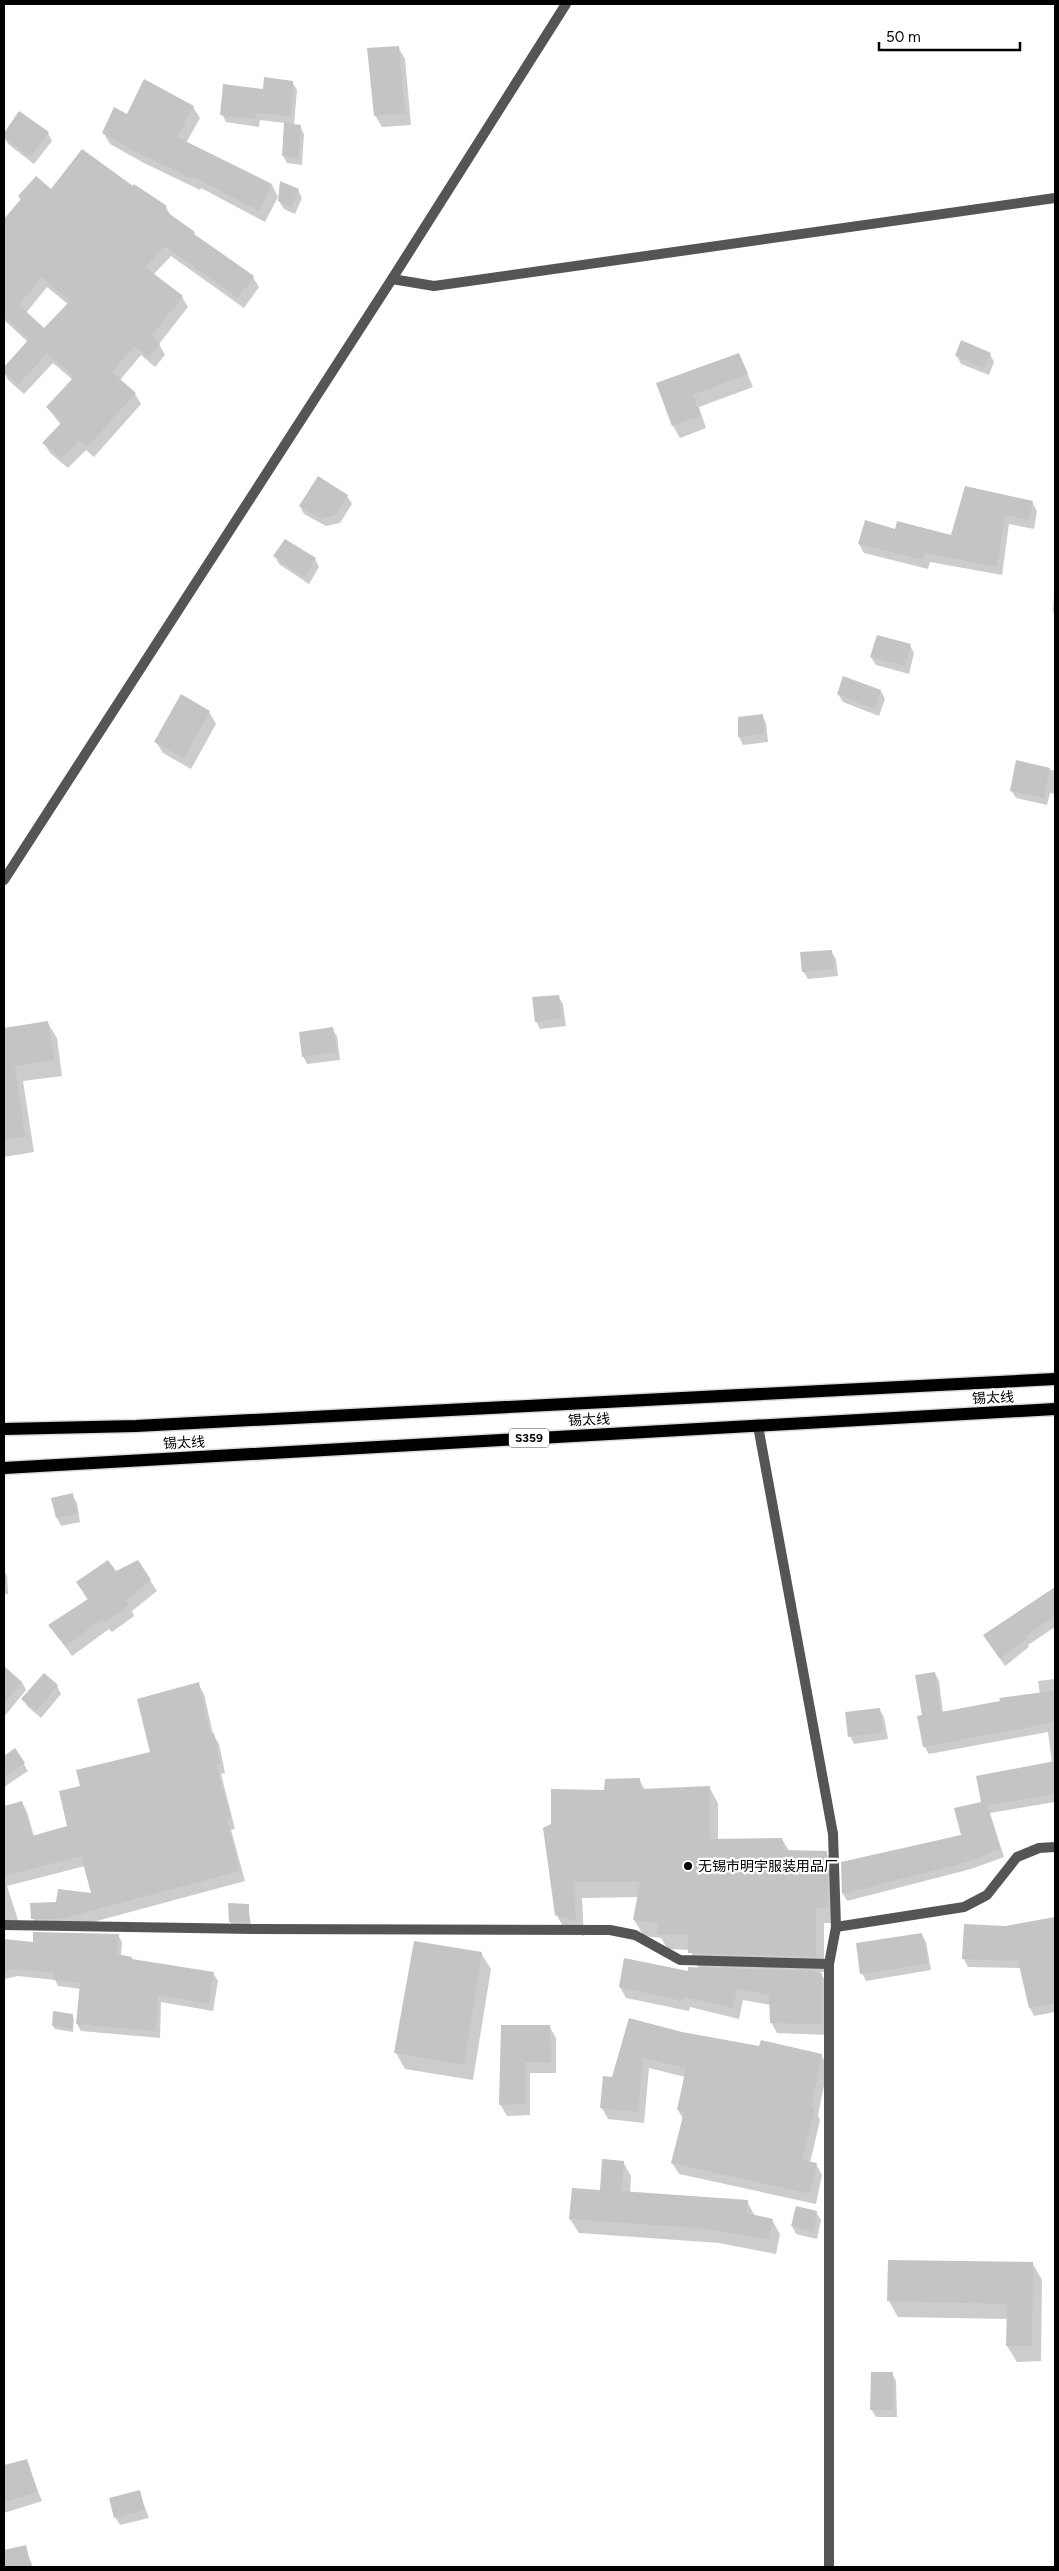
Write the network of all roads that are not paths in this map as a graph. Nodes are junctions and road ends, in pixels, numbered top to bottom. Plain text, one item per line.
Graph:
1 (566, 4) edge
2 (1055, 198) edge
3 (392, 279) junction
4 (4, 880) edge
5 (1055, 1379) edge
6 (1055, 1409) edge
7 (758, 1426) junction
8 (4, 1429) edge
9 (4, 1468) edge
10 (1055, 1847) edge
11 (4, 1925) edge
12 (836, 1927) junction
13 (829, 1964) junction
14 (829, 2567) edge

1 - 3 street
2 - 3 street
3 - 4 street
5 - 8 main road, 锡太线
6 - 7 main road, 锡太线 / S359
7 - 9 main road, 锡太线 / S359
7 - 12 street
10 - 12 street
11 - 13 street
12 - 13 street
13 - 14 street

